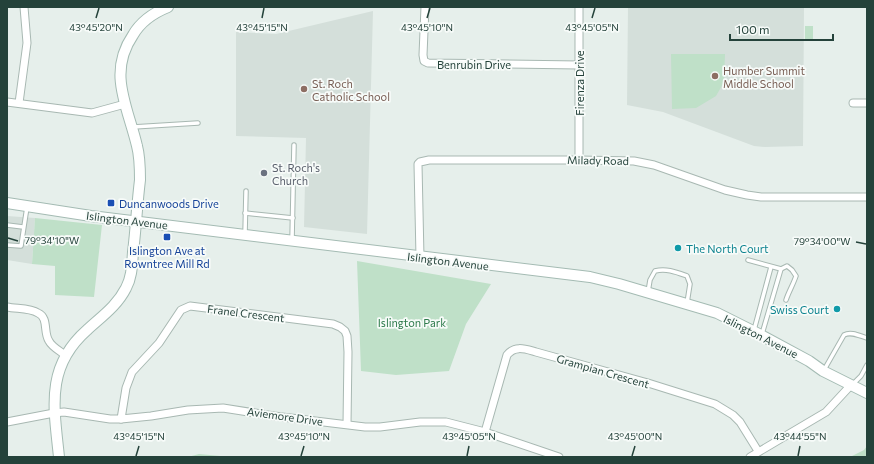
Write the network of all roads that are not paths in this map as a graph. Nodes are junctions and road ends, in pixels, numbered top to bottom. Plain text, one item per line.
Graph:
1 (24, 7) edge
2 (168, 7) edge
3 (425, 7) edge
4 (579, 7) edge
5 (579, 65) junction
6 (7, 102) edge
7 (19, 103) junction
8 (867, 103) edge
9 (125, 104) junction
10 (853, 104) dead end
11 (198, 123) dead end
12 (132, 127) junction
13 (294, 146) dead end
14 (579, 160) junction
15 (246, 191) dead end
16 (867, 197) edge
17 (7, 203) edge
18 (27, 206) junction
19 (245, 213) junction
20 (293, 218) junction
21 (136, 221) junction
22 (7, 225) edge
23 (23, 227) junction
24 (245, 235) junction
25 (292, 241) junction
26 (7, 245) edge
27 (420, 257) junction
28 (748, 260) dead end
29 (770, 267) junction
30 (781, 269) junction
31 (648, 292) junction
32 (786, 300) dead end
33 (686, 304) junction
34 (7, 307) edge
35 (758, 333) junction
36 (867, 338) edge
37 (65, 355) junction
38 (867, 365) edge
39 (823, 371) junction
40 (851, 385) junction
41 (867, 393) edge
42 (54, 412) junction
43 (121, 419) junction
44 (7, 422) edge
45 (347, 424) junction
46 (485, 432) junction
47 (758, 451) junction
48 (59, 457) edge
49 (559, 457) edge
50 (750, 457) edge

1 - 7 street
2 - 9 main road
3 - 5 street, Benrubin Drive
4 - 5 street, Firenza Drive
5 - 14 street, Firenza Drive
6 - 7 street
7 - 9 street
8 - 10 street
9 - 12 main road
11 - 12 lane
12 - 21 main road
13 - 20 lane
14 - 16 street, Milady Road
14 - 27 street, Milady Road
15 - 19 lane
17 - 18 main road, Islington Avenue
18 - 21 main road, Islington Avenue
18 - 23 lane
19 - 20 lane
19 - 24 lane
20 - 25 lane
21 - 24 main road, Islington Avenue
21 - 37 main road
22 - 23 lane
23 - 26 lane
24 - 25 main road, Islington Avenue
25 - 27 main road, Islington Avenue
27 - 31 main road, Islington Avenue
28 - 29 lane
29 - 30 lane
29 - 35 lane
30 - 32 lane
30 - 35 lane
31 - 33 main road, Islington Avenue
31 - 33 lane
33 - 35 main road, Islington Avenue
34 - 37 street
35 - 39 main road, Islington Avenue
36 - 39 lane
37 - 42 main road
38 - 40 lane
39 - 40 main road, Islington Avenue
40 - 41 main road, Islington Avenue
40 - 47 street
42 - 43 street, Aviemore Drive
42 - 44 street, Aviemore Drive
42 - 48 main road
43 - 45 street, Aviemore Drive
43 - 45 street, Franel Crescent
45 - 46 street, Aviemore Drive
46 - 47 street, Grampian Crescent
46 - 49 street, Aviemore Drive
47 - 50 street

